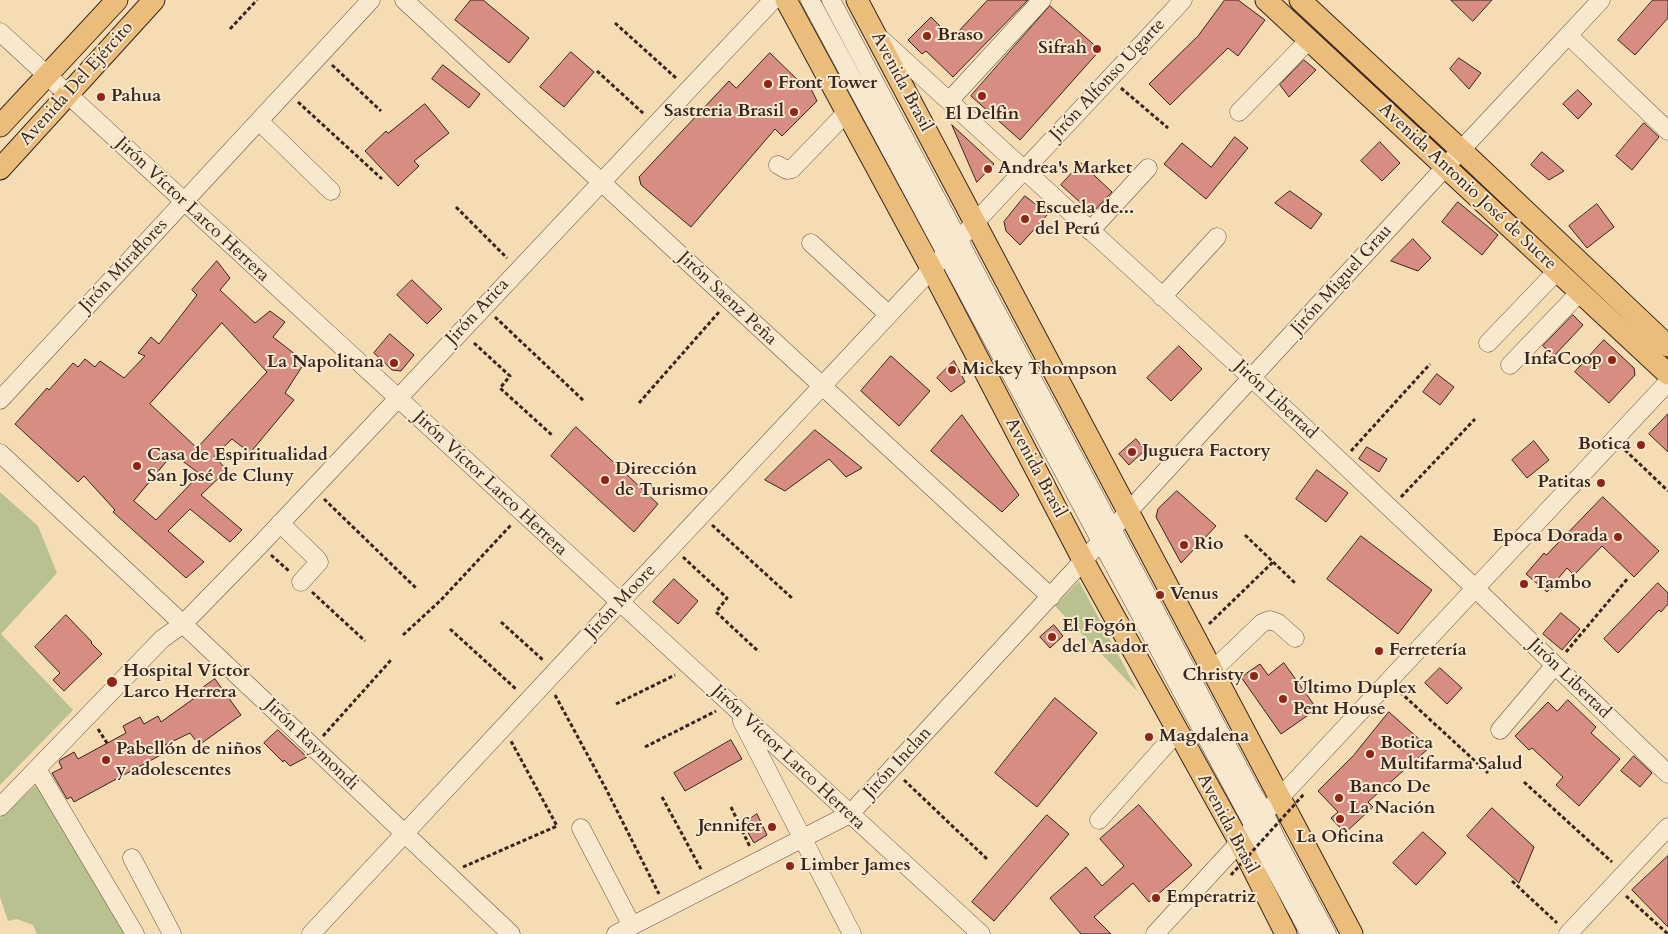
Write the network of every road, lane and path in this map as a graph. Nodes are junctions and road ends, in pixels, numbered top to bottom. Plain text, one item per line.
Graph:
1 (117, 0) edge
2 (154, 0) edge
3 (257, 0) edge
4 (371, 0) edge
5 (404, 0) edge
6 (773, 0) edge
7 (786, 0) edge
8 (810, 0) edge
9 (831, 0) edge
10 (857, 0) edge
11 (1042, 0) edge
12 (1183, 0) edge
13 (1266, 0) edge
14 (1300, 0) edge
15 (1601, 0) edge
16 (615, 23) dead end
17 (230, 29) dead end
18 (0, 32) edge
19 (875, 34) junction
20 (1568, 35) junction
21 (1309, 40) junction
22 (321, 54) junction
23 (597, 71) dead end
24 (46, 75) junction
25 (1110, 78) junction
26 (688, 89) junction
27 (286, 91) junction
28 (67, 95) junction
29 (950, 102) junction
30 (381, 111) dead end
31 (1239, 112) dead end
32 (846, 113) junction
33 (259, 121) junction
34 (655, 124) junction
35 (0, 126) edge
36 (1168, 128) dead end
37 (1668, 131) edge
38 (1461, 150) junction
39 (778, 165) dead end
40 (1445, 167) junction
41 (1148, 168) dead end
42 (0, 169) edge
43 (1023, 170) junction
44 (382, 179) dead end
45 (601, 182) junction
46 (331, 191) dead end
47 (184, 202) junction
48 (456, 207) dead end
49 (975, 222) junction
50 (1090, 231) junction
51 (1217, 237) dead end
52 (959, 239) junction
53 (811, 243) dead end
54 (946, 252) junction
55 (931, 268) junction
56 (518, 269) junction
57 (1557, 271) junction
58 (1580, 292) junction
59 (1162, 297) junction
60 (729, 300) junction
61 (483, 306) junction
62 (888, 314) junction
63 (460, 330) junction
64 (1488, 343) dead end
65 (1668, 346) edge
66 (1430, 364) dead end
67 (1510, 365) dead end
68 (1668, 374) edge
69 (1252, 378) junction
70 (1668, 382) edge
71 (821, 386) junction
72 (397, 398) junction
73 (0, 400) edge
74 (584, 401) dead end
75 (639, 403) dead end
76 (1475, 419) dead end
77 (553, 436) dead end
78 (1614, 440) junction
79 (0, 453) edge
80 (1341, 462) junction
81 (313, 488) junction
82 (1668, 492) edge
83 (1391, 508) junction
84 (522, 513) junction
85 (1129, 513) junction
86 (701, 515) junction
87 (280, 523) junction
88 (1245, 535) dead end
89 (1107, 536) junction
90 (260, 545) junction
91 (672, 547) junction
92 (1084, 562) junction
93 (1272, 562) junction
94 (1628, 578) dead end
95 (301, 582) junction
96 (1296, 583) dead end
97 (1475, 588) junction
98 (417, 589) dead end
99 (1051, 597) junction
100 (793, 599) dead end
101 (620, 603) junction
102 (501, 622) dead end
103 (183, 624) junction
104 (450, 629) dead end
105 (403, 635) dead end
106 (1195, 637) junction
107 (1295, 638) dead end
108 (365, 641) dead end
109 (759, 652) dead end
110 (391, 660) dead end
111 (1555, 665) junction
112 (690, 667) junction
113 (552, 676) junction
114 (1217, 679) junction
115 (1388, 681) junction
116 (529, 700) junction
117 (616, 704) dead end
118 (733, 707) junction
119 (504, 727) junction
120 (1500, 730) dead end
121 (1178, 732) junction
122 (313, 747) junction
123 (645, 747) dead end
124 (1234, 757) junction
125 (37, 769) junction
126 (893, 769) junction
127 (1488, 773) dead end
128 (1668, 774) edge
129 (1524, 782) dead end
130 (1304, 794) dead end
131 (662, 797) dead end
132 (1280, 797) junction
133 (0, 807) edge
134 (731, 807) dead end
135 (850, 814) junction
136 (1099, 820) dead end
137 (1260, 820) junction
138 (1668, 827) edge
139 (581, 828) dead end
140 (404, 834) junction
141 (802, 838) junction
142 (1240, 843) junction
143 (1265, 851) junction
144 (132, 858) dead end
145 (988, 859) dead end
146 (757, 862) junction
147 (447, 874) junction
148 (1231, 875) dead end
149 (1619, 879) junction
150 (1512, 881) dead end
151 (710, 885) junction
152 (1260, 886) junction
153 (666, 908) junction
154 (624, 930) edge
155 (135, 934) edge
156 (172, 934) edge
157 (311, 934) edge
158 (511, 934) edge
159 (852, 934) edge
160 (981, 934) edge
161 (1155, 934) edge
162 (1286, 934) edge
163 (1310, 934) edge
164 (1327, 934) edge
165 (1352, 934) edge
166 (1569, 934) edge
167 (1668, 934) edge

1 - 24 main road, Avenida Del Ejército
2 - 28 main road, Avenida Del Ejército
3 - 17 path
4 - 22 street, Jirón Miraflores
5 - 45 street, Jirón Saenz Peña
6 - 26 street, Jirón Arica
7 - 32 main road, Avenida Brasil
8 - 54 street, Avenida Brasil
9 - 52 street, Avenida Brasil
10 - 19 main road, Avenida Brasil
11 - 29 street
12 - 25 street, Jirón Alfonso Ugarte
13 - 21 main road, Avenida Antonio José de Sucre
14 - 38 main road, Avenida Antonio José de Sucre
15 - 20 street, Jirón Miguel Grau
16 - 26 path
18 - 24 street, Jirón Víctor Larco Herrera
19 - 29 street, Jirón Libertad
19 - 49 main road, Avenida Brasil
20 - 37 street
20 - 38 street, Jirón Miguel Grau
21 - 31 street
21 - 40 main road, Avenida Antonio José de Sucre
22 - 27 street, Jirón Miraflores
22 - 30 path
23 - 34 path
24 - 28 street, Jirón Víctor Larco Herrera
24 - 35 main road, Avenida Del Ejército
25 - 36 path
25 - 43 street, Jirón Alfonso Ugarte
26 - 34 street, Jirón Arica
27 - 33 street, Jirón Miraflores
27 - 44 path
28 - 42 main road, Avenida Del Ejército
28 - 47 street, Jirón Víctor Larco Herrera
29 - 43 street, Jirón Libertad
32 - 39 street
32 - 55 main road, Avenida Brasil
33 - 46 street
33 - 47 street, Jirón Miraflores
34 - 45 street, Jirón Arica
38 - 40 street, Jirón Miguel Grau
38 - 65 main road, Avenida Antonio José de Sucre
40 - 57 main road, Avenida Antonio José de Sucre
40 - 69 street, Jirón Miguel Grau
41 - 50 street
43 - 49 street, Jirón Alfonso Ugarte
43 - 50 street, Jirón Libertad
45 - 56 street, Jirón Arica
45 - 60 street, Jirón Saenz Peña
47 - 72 street, Jirón Víctor Larco Herrera
47 - 73 street, Jirón Miraflores
48 - 56 path
49 - 52 street, Jirón Alfonso Ugarte
49 - 85 main road, Avenida Brasil
50 - 59 street, Jirón Libertad
51 - 59 street
52 - 54 street, Jirón Alfonso Ugarte
52 - 89 street, Avenida Brasil
53 - 62 street
54 - 55 street, Jirón Alfonso Ugarte
54 - 89 street, Avenida Brasil
55 - 62 street, Jirón Moore
55 - 92 main road, Avenida Brasil
56 - 61 street, Jirón Arica
57 - 58 main road, Avenida Antonio José de Sucre
57 - 64 street
58 - 67 street
58 - 68 main road, Avenida Antonio José de Sucre
59 - 69 street, Jirón Libertad
60 - 71 street, Jirón Saenz Peña
60 - 75 path
61 - 63 street, Jirón Arica
61 - 74 path
62 - 71 street, Jirón Moore
63 - 72 street, Jirón Arica
63 - 77 path
66 - 80 path
69 - 80 street, Jirón Libertad
69 - 85 street, Jirón Miguel Grau
70 - 78 street
71 - 86 street, Jirón Moore
71 - 99 street, Jirón Saenz Peña
72 - 81 street, Jirón Arica
72 - 84 street, Jirón Víctor Larco Herrera
76 - 83 path
78 - 82 path
78 - 97 street
79 - 103 street, Jirón Raymondi
80 - 83 street, Jirón Libertad
81 - 87 street, Jirón Arica
81 - 98 path
83 - 97 street, Jirón Libertad
84 - 101 street, Jirón Víctor Larco Herrera
84 - 105 path
85 - 89 street, Jirón Miguel Grau
85 - 106 main road, Avenida Brasil
86 - 91 street, Jirón Moore
86 - 100 path
87 - 90 street, Jirón Arica
87 - 95 street
88 - 93 path
89 - 92 street, Jirón Miguel Grau
89 - 124 street, Avenida Brasil
89 - 137 street, Avenida Brasil
90 - 95 path
90 - 103 street, Jirón Arica
91 - 101 street, Jirón Moore
91 - 109 path
92 - 99 street, Jirón Inclan
92 - 121 main road, Avenida Brasil
93 - 96 path
93 - 106 path
94 - 111 path
95 - 108 path
97 - 111 street, Jirón Libertad
97 - 115 street
99 - 126 street, Jirón Inclan
101 - 112 street, Jirón Víctor Larco Herrera
101 - 113 street, Jirón Moore
102 - 113 path
103 - 122 street, Jirón Raymondi
103 - 125 street, Jirón Arica
104 - 116 path
106 - 114 main road, Avenida Brasil
107 - 114 street
110 - 122 path
111 - 120 street
111 - 128 street, Jirón Libertad
112 - 117 path
112 - 118 street, Jirón Víctor Larco Herrera
113 - 116 street, Jirón Moore
113 - 153 path
114 - 124 street
114 - 132 main road, Avenida Brasil
115 - 127 path
115 - 132 street
116 - 119 street, Jirón Moore
118 - 123 path
118 - 135 street, Jirón Víctor Larco Herrera
118 - 141 street
119 - 140 street, Jirón Moore
119 - 147 path
121 - 136 street
121 - 142 main road, Avenida Brasil
122 - 140 street, Jirón Raymondi
124 - 137 street, Avenida Brasil
125 - 133 street, Jirón Arica
125 - 155 street
126 - 135 street, Jirón Inclan
126 - 145 path
129 - 149 path
130 - 148 path, bridge
131 - 151 path
132 - 137 street
132 - 165 main road, Avenida Brasil
134 - 146 path
135 - 141 street, Jirón Inclan
135 - 160 street, Jirón Víctor Larco Herrera
137 - 142 street
137 - 143 street, Avenida Brasil
137 - 164 street, Avenida Brasil
138 - 149 street
139 - 154 street
140 - 147 street, Jirón Raymondi
140 - 157 street, Jirón Moore
141 - 146 street, Jirón Inclan
141 - 159 street
142 - 152 main road, Avenida Brasil
142 - 161 street
143 - 152 street
143 - 163 street, Avenida Brasil
144 - 156 street
146 - 151 street, Jirón Inclan
147 - 158 street, Jirón Raymondi
149 - 166 street
149 - 167 path
150 - 166 path
151 - 153 street, Jirón Inclan
152 - 162 main road, Avenida Brasil
153 - 154 street, Jirón Inclan

